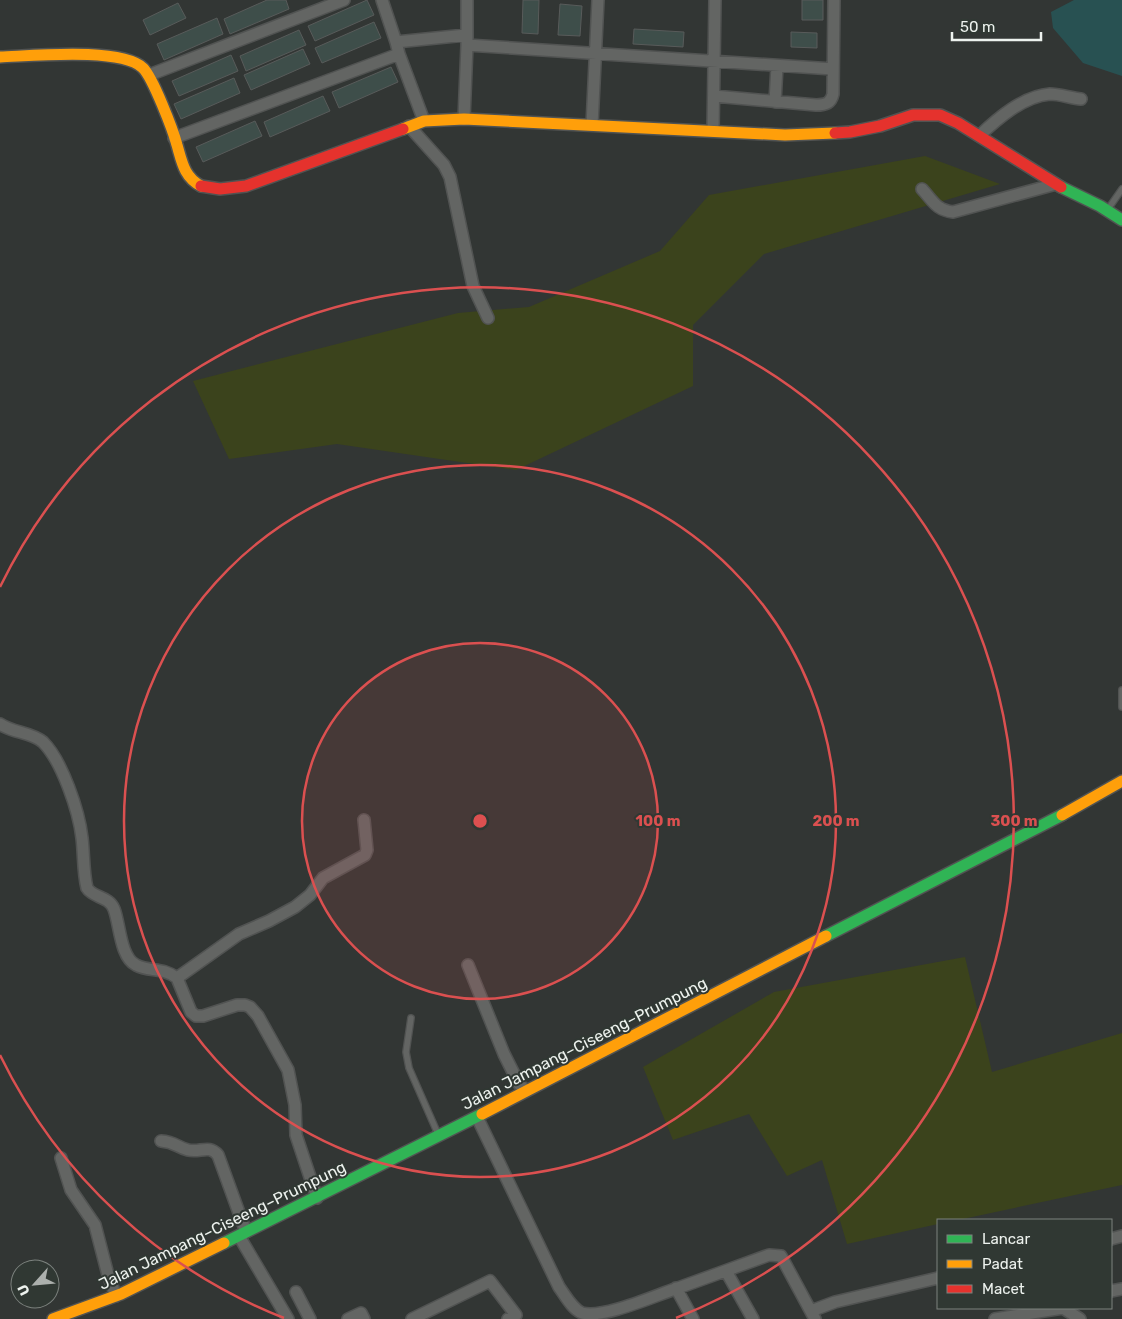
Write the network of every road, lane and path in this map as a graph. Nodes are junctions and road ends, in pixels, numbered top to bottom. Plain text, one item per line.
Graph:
1 (344, 0) edge
2 (382, 0) edge
3 (467, 0) edge
4 (598, 0) edge
5 (715, 0) edge
6 (834, 0) edge
7 (467, 40) junction
8 (396, 42) junction
9 (399, 54) junction
10 (596, 54) junction
11 (0, 57) edge
12 (714, 61) junction
13 (777, 66) junction
14 (832, 69) junction
15 (149, 75) junction
16 (714, 96) junction
17 (1081, 99) dead end
18 (775, 102) junction
19 (464, 119) junction
20 (424, 121) junction
21 (592, 125) junction
22 (409, 126) junction
23 (713, 131) junction
24 (979, 136) junction
25 (174, 138) junction
26 (1056, 184) junction
27 (922, 189) dead end
28 (1122, 190) edge
29 (1107, 211) junction
30 (1122, 220) edge
31 (488, 318) dead end
32 (1122, 690) edge
33 (1122, 707) edge
34 (0, 724) edge
35 (1122, 781) edge
36 (364, 820) dead end
37 (468, 965) dead end
38 (176, 978) junction
39 (411, 1018) dead end
40 (526, 1092) junction
41 (476, 1117) junction
42 (438, 1137) junction
43 (161, 1141) dead end
44 (61, 1158) dead end
45 (317, 1198) junction
46 (243, 1234) junction
47 (726, 1271) junction
48 (937, 1278) edge
49 (676, 1288) junction
50 (296, 1292) dead end
51 (116, 1296) junction
52 (1057, 1309) edge
53 (1065, 1309) edge
54 (628, 1314) edge
55 (813, 1315) edge
56 (53, 1319) edge
57 (288, 1319) edge
58 (310, 1319) edge
59 (348, 1319) edge
60 (364, 1319) edge
61 (412, 1319) edge
62 (508, 1319) edge
63 (693, 1319) edge
64 (753, 1319) edge
65 (995, 1319) edge
66 (1080, 1319) edge

1 - 15 street
2 - 8 street
3 - 7 street
4 - 10 street
5 - 12 street
6 - 14 street
7 - 8 street
7 - 10 street
7 - 19 street
8 - 9 street
9 - 20 street
9 - 25 street
10 - 12 street
10 - 21 street
11 - 15 street
12 - 13 street
12 - 16 street
13 - 14 street
13 - 18 street
14 - 18 street
15 - 25 street
16 - 18 street
16 - 23 street
17 - 24 street
19 - 20 street
19 - 21 street
20 - 22 street
21 - 23 street
22 - 25 street
22 - 31 street
23 - 24 street
24 - 26 street
26 - 27 street
26 - 29 street
28 - 29 lane
29 - 30 street
32 - 33 lane
34 - 38 street
35 - 40 street, Jalan Jampang–Ciseeng–Prumpung
36 - 38 street
37 - 40 street
38 - 45 street
39 - 42 lane
40 - 41 street, Jalan Jampang–Ciseeng–Prumpung
41 - 42 street, Jalan Jampang–Ciseeng–Prumpung
41 - 54 street
42 - 45 street, Jalan Jampang–Ciseeng–Prumpung
43 - 46 street
44 - 51 street
45 - 46 street, Jalan Jampang–Ciseeng–Prumpung
46 - 51 street, Jalan Jampang–Ciseeng–Prumpung
46 - 57 street
47 - 49 street
47 - 55 street
47 - 64 street
48 - 55 street
49 - 54 street
49 - 63 street
50 - 58 street
51 - 56 street, Jalan Jampang–Ciseeng–Prumpung
52 - 65 street
53 - 66 street
59 - 60 street
61 - 62 street

